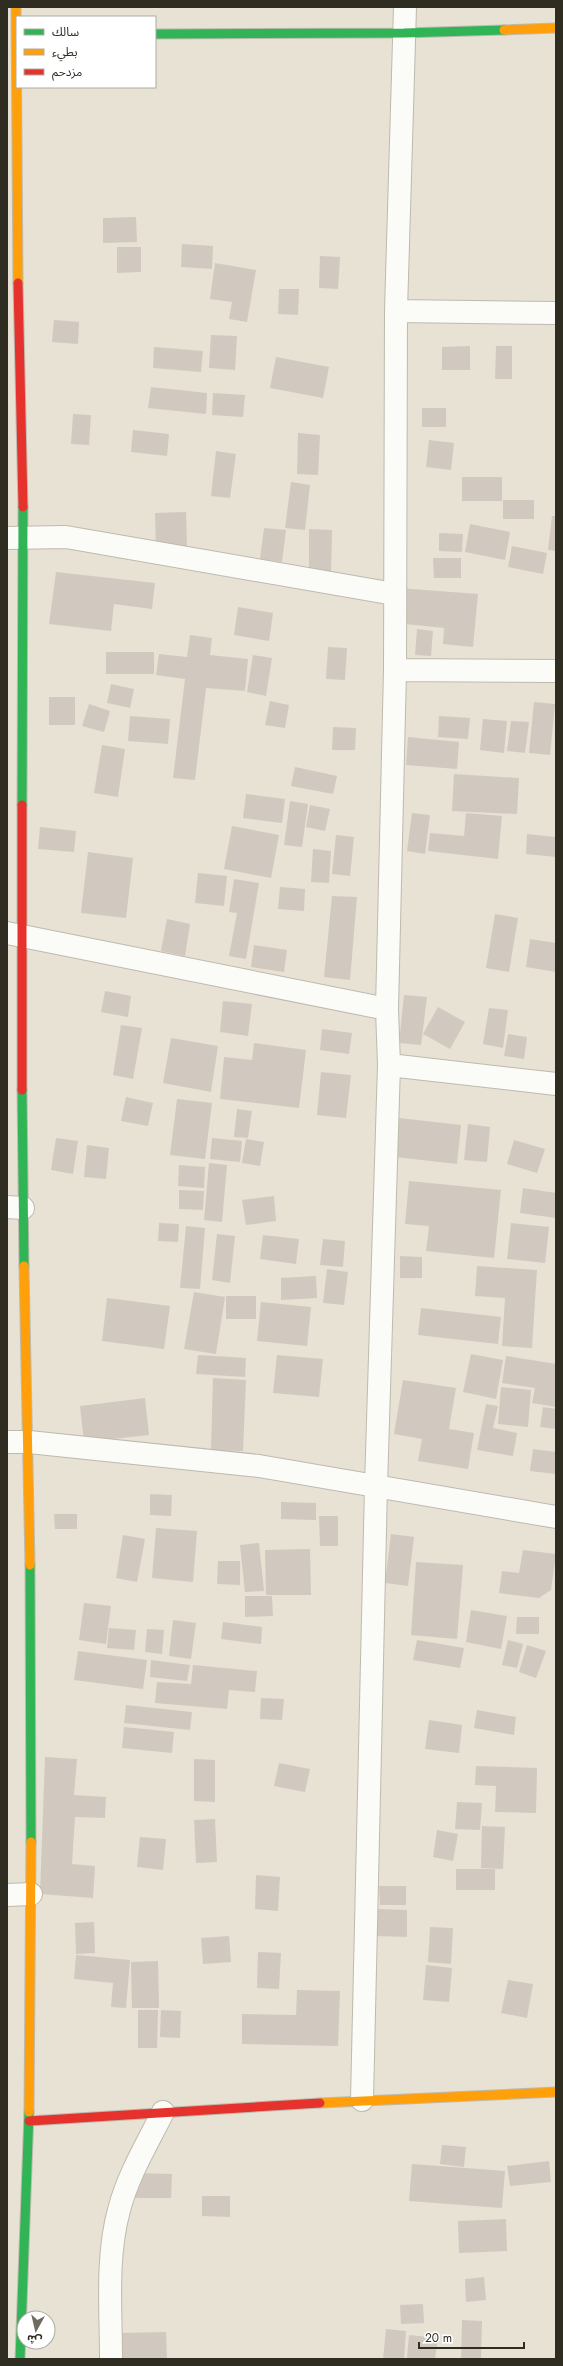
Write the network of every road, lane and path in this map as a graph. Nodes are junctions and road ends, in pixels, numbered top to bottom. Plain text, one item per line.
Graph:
1 (16, 7) edge
2 (405, 7) edge
3 (556, 28) edge
4 (404, 33) junction
5 (156, 34) edge
6 (16, 35) edge
7 (11, 204) edge
8 (396, 311) junction
9 (556, 313) edge
10 (16, 537) edge
11 (394, 594) junction
12 (395, 670) junction
13 (556, 671) edge
14 (14, 935) edge
15 (387, 1009) junction
16 (389, 1065) junction
17 (556, 1084) edge
18 (15, 1207) edge
19 (7, 1442) edge
20 (29, 1442) junction
21 (376, 1486) junction
22 (556, 1517) edge
23 (31, 1894) junction
24 (7, 1895) edge
25 (556, 2092) edge
26 (362, 2100) junction
27 (163, 2112) junction
28 (29, 2121) junction
29 (20, 2359) edge
30 (111, 2359) edge

1 - 6 street
2 - 4 street
3 - 4 street
4 - 5 street
4 - 8 street
6 - 7 street
7 - 10 street
8 - 9 street
8 - 11 street
10 - 11 street
10 - 14 street
11 - 12 street
12 - 13 street
12 - 15 street
14 - 15 street
14 - 18 street
15 - 16 street
16 - 17 street
16 - 21 street
18 - 20 street
19 - 20 street
20 - 21 street
20 - 23 street
21 - 22 street
21 - 26 street
23 - 24 street
23 - 28 street
25 - 26 street
26 - 27 street
27 - 28 street
27 - 30 street
28 - 29 street

